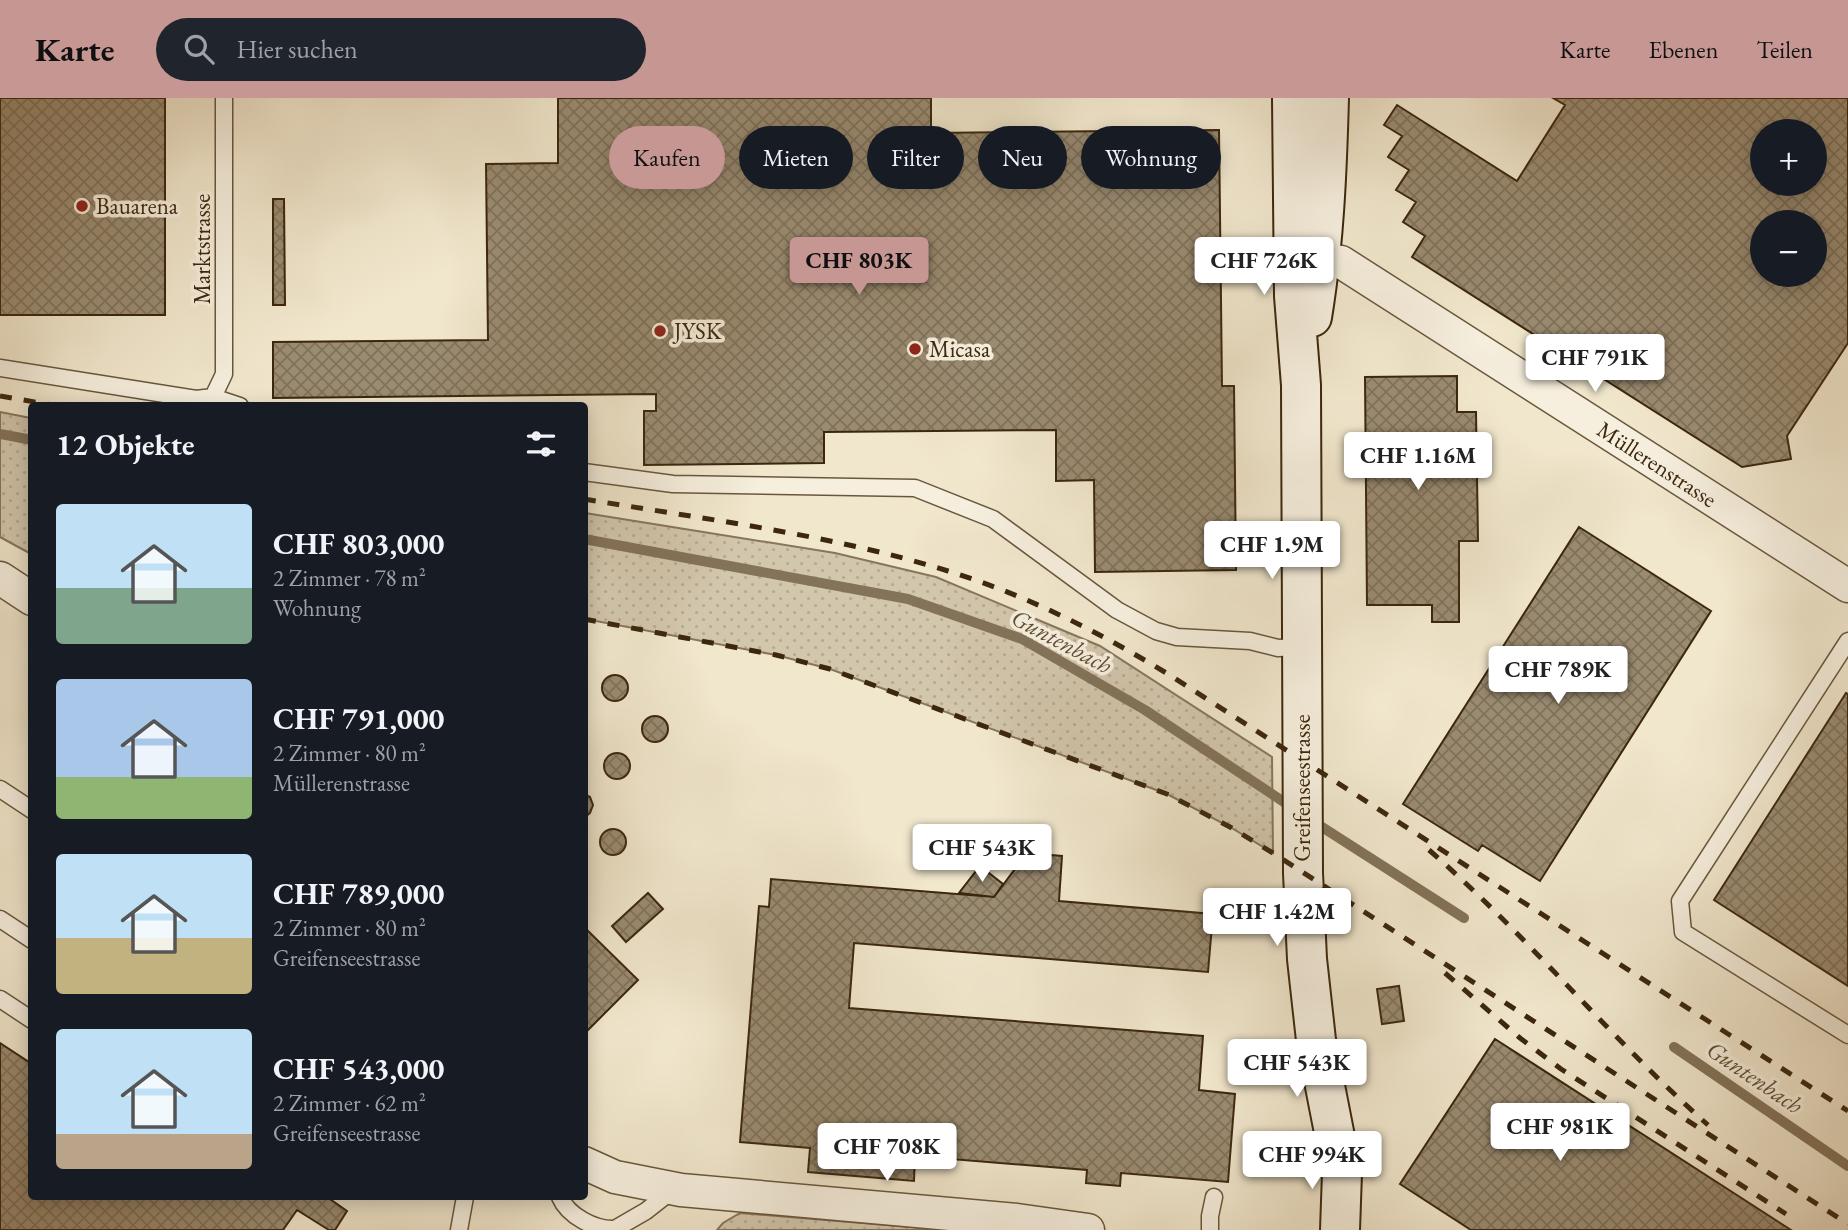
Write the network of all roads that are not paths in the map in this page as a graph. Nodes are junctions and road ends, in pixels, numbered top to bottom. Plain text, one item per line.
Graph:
1 (224, 98) edge
2 (1292, 98) edge
3 (1329, 98) edge
4 (1293, 206) junction
5 (1322, 260) junction
6 (0, 368) edge
7 (1301, 385) junction
8 (213, 397) junction
9 (228, 402) edge
10 (588, 473) edge
11 (0, 578) edge
12 (1847, 582) edge
13 (28, 596) edge
14 (1848, 641) edge
15 (1301, 647) junction
16 (0, 789) edge
17 (28, 807) edge
18 (0, 919) edge
19 (28, 937) edge
20 (0, 999) edge
21 (28, 1017) edge
22 (1848, 1035) edge
23 (588, 1165) edge
24 (674, 1189) junction
25 (1214, 1197) dead end
26 (464, 1200) edge
27 (561, 1200) edge
28 (459, 1230) edge
29 (1088, 1230) edge
30 (1210, 1230) edge
31 (1340, 1230) edge

1 - 8 lane, Marktstrasse
2 - 4 street, Greifenseestrasse
3 - 5 street, Greifenseestrasse
4 - 5 street
4 - 7 street, Greifenseestrasse
5 - 7 street, Greifenseestrasse
5 - 12 street, Müllerenstrasse
6 - 8 lane
7 - 15 street, Greifenseestrasse
8 - 9 lane
10 - 15 lane
11 - 13 street
14 - 22 lane
15 - 31 street, Greifenseestrasse
16 - 17 lane
18 - 19 lane
20 - 21 lane
23 - 24 street
24 - 27 lane
24 - 29 street
25 - 30 lane
26 - 28 lane

